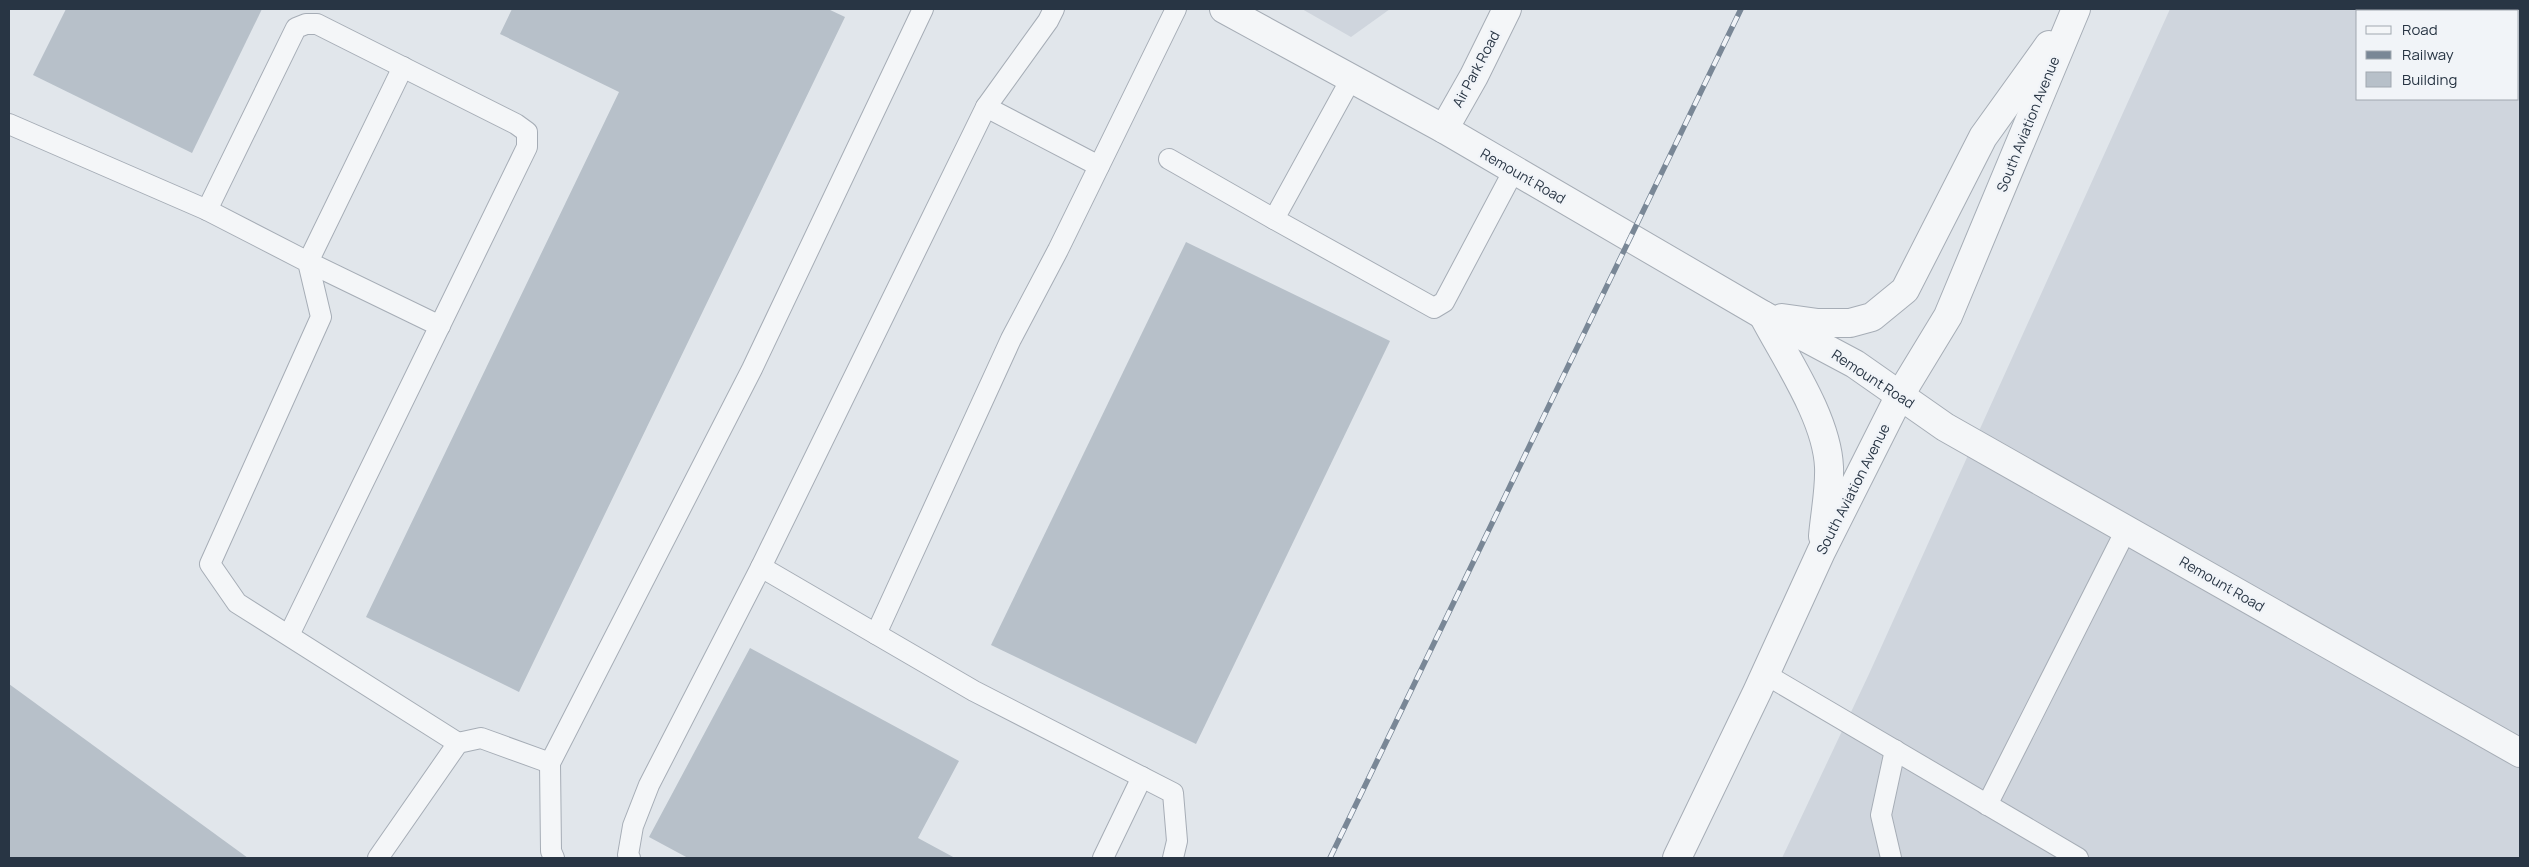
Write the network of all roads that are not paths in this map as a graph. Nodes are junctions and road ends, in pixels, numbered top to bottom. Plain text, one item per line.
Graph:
1 (923, 9) edge
2 (1054, 9) edge
3 (1176, 9) edge
4 (1224, 9) edge
5 (1507, 9) edge
6 (2075, 9) edge
7 (403, 67) junction
8 (1351, 79) junction
9 (986, 107) junction
10 (9, 124) edge
11 (1444, 129) junction
12 (1169, 159) dead end
13 (1099, 166) junction
14 (1514, 170) junction
15 (207, 210) junction
16 (1274, 219) junction
17 (308, 262) junction
18 (1763, 315) junction
19 (440, 326) junction
20 (1900, 395) junction
21 (2126, 530) junction
22 (1821, 552) junction
23 (761, 567) junction
24 (876, 634) junction
25 (288, 636) junction
26 (1765, 674) junction
27 (458, 743) junction
28 (1895, 750) junction
29 (2520, 753) edge
30 (550, 763) junction
31 (1142, 776) junction
32 (1987, 805) junction
33 (378, 858) edge
34 (554, 858) edge
35 (630, 858) edge
36 (1103, 858) edge
37 (1173, 858) edge
38 (1677, 858) edge
39 (1891, 858) edge
40 (2078, 858) edge

1 - 30 lane
2 - 9 lane
3 - 13 lane
4 - 8 street, Remount Road
5 - 11 street, Air Park Road
6 - 18 street
6 - 20 street, South Aviation Avenue
7 - 15 lane
7 - 17 lane
7 - 19 lane
8 - 11 street, Remount Road
8 - 16 lane
9 - 13 lane
9 - 23 lane
10 - 15 lane
11 - 14 street, Remount Road
12 - 16 lane
13 - 24 lane
14 - 16 lane
14 - 18 street, Remount Road
15 - 17 lane
17 - 19 lane
17 - 25 lane
18 - 20 street, Remount Road
18 - 22 street
19 - 25 lane
20 - 21 street, Remount Road
20 - 22 street, South Aviation Avenue
21 - 29 street, Remount Road
21 - 32 lane
22 - 26 street, South Aviation Avenue
23 - 24 lane
23 - 35 lane
24 - 31 lane
25 - 27 lane
26 - 28 lane
26 - 38 street, South Aviation Avenue
27 - 30 lane
27 - 33 lane
28 - 32 lane
28 - 39 lane
30 - 34 lane
31 - 36 lane
31 - 37 lane
32 - 40 lane

